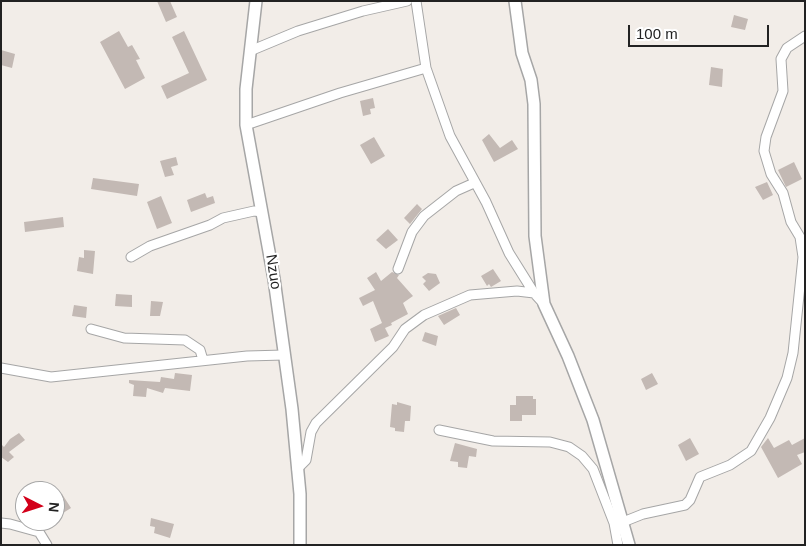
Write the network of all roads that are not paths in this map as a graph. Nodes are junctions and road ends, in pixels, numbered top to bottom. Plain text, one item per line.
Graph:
1 (256, 1) edge
2 (407, 1) edge
3 (416, 1) edge
4 (515, 1) edge
5 (805, 36) edge
6 (250, 51) junction
7 (426, 68) junction
8 (246, 125) junction
9 (474, 183) junction
10 (262, 212) junction
11 (131, 256) dead end
12 (398, 269) dead end
13 (803, 269) edge
14 (534, 293) junction
15 (544, 304) junction
16 (91, 329) dead end
17 (284, 355) junction
18 (204, 360) junction
19 (1, 368) edge
20 (439, 430) dead end
21 (297, 469) junction
22 (623, 522) junction
23 (1, 523) edge
24 (47, 545) edge
25 (300, 545) edge
26 (618, 545) edge
27 (630, 545) edge

1 - 6 street, Nzuo
2 - 6 street
3 - 7 street
4 - 15 street
5 - 13 street
6 - 8 street, Nzuo
7 - 8 street
7 - 9 street
8 - 10 street, Nzuo
9 - 12 street
9 - 14 street
10 - 11 street
10 - 17 street, Nzuo
13 - 22 street
14 - 15 street
14 - 21 street
15 - 22 street
16 - 18 street
17 - 18 street
17 - 21 street, Nzuo
18 - 19 street
20 - 26 street
21 - 25 street, Nzuo
22 - 27 street
23 - 24 street

